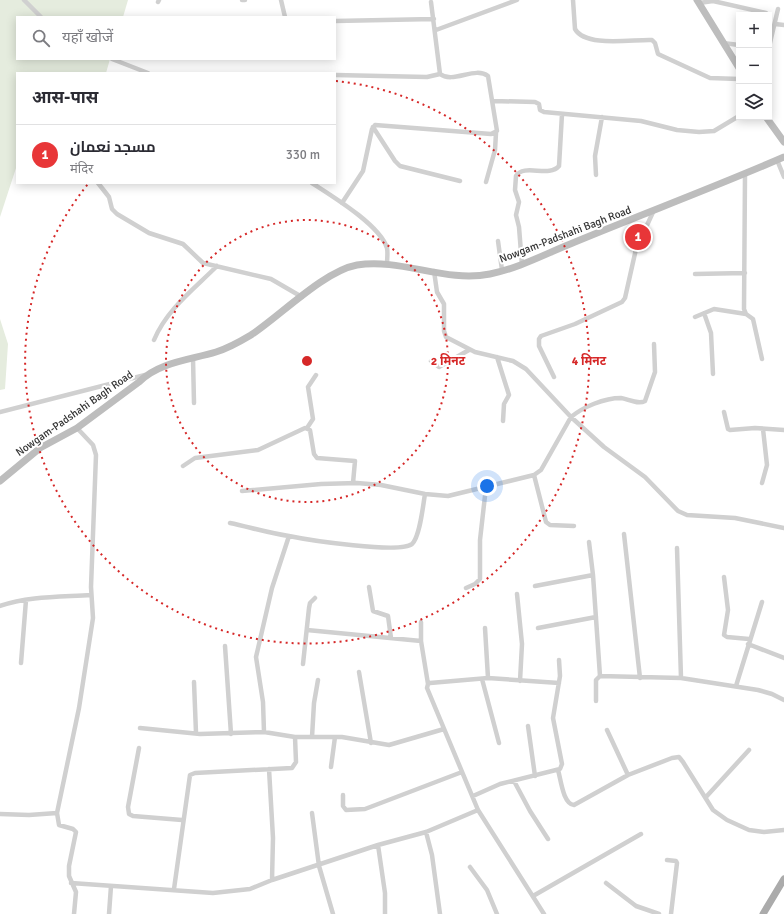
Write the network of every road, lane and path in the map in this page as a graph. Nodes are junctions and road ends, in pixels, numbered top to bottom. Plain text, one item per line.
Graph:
1 (24, 0) edge
2 (281, 0) edge
3 (517, 0) edge
4 (573, 0) edge
5 (431, 2) dead end
6 (698, 2) edge
7 (728, 2) edge
8 (778, 9) dead end
9 (763, 12) edge
10 (40, 16) edge
11 (285, 16) edge
12 (434, 19) junction
13 (336, 21) edge
14 (775, 24) junction
15 (784, 25) edge
16 (436, 30) junction
17 (772, 36) edge
18 (723, 43) junction
19 (736, 45) edge
20 (115, 60) edge
21 (736, 63) edge
22 (145, 72) edge
23 (440, 74) junction
24 (336, 75) edge
25 (736, 79) edge
26 (493, 101) junction
27 (562, 114) junction
28 (602, 117) junction
29 (736, 118) edge
30 (768, 120) edge
31 (373, 127) junction
32 (496, 133) junction
33 (784, 142) edge
34 (780, 158) edge
35 (596, 174) dead end
36 (745, 175) junction
37 (784, 177) edge
38 (460, 181) dead end
39 (486, 182) dead end
40 (99, 184) edge
41 (314, 184) edge
42 (342, 203) junction
43 (654, 210) junction
44 (498, 241) dead end
45 (387, 264) junction
46 (522, 265) junction
47 (217, 266) junction
48 (502, 270) junction
49 (434, 272) junction
50 (745, 273) junction
51 (695, 274) dead end
52 (302, 297) junction
53 (704, 313) junction
54 (746, 314) junction
55 (695, 317) dead end
56 (154, 340) dead end
57 (654, 344) dead end
58 (469, 350) junction
59 (496, 357) junction
60 (193, 358) junction
61 (762, 359) dead end
62 (431, 361) dead end
63 (147, 374) junction
64 (713, 374) dead end
65 (316, 375) dead end
66 (554, 377) dead end
67 (194, 403) dead end
68 (0, 412) edge
69 (724, 412) dead end
70 (571, 417) junction
71 (503, 421) dead end
72 (77, 428) junction
73 (307, 428) junction
74 (763, 429) junction
75 (784, 430) edge
76 (183, 466) dead end
77 (534, 475) junction
78 (0, 481) edge
79 (353, 483) junction
80 (762, 483) dead end
81 (486, 487) junction
82 (242, 491) dead end
83 (425, 494) junction
84 (230, 523) dead end
85 (574, 526) dead end
86 (784, 528) edge
87 (624, 534) dead end
88 (289, 536) junction
89 (589, 542) dead end
90 (677, 548) dead end
91 (593, 575) junction
92 (724, 577) dead end
93 (536, 586) dead end
94 (369, 587) dead end
95 (466, 588) dead end
96 (517, 594) dead end
97 (91, 595) junction
98 (315, 598) dead end
99 (26, 600) junction
100 (762, 602) dead end
101 (0, 606) edge
102 (596, 616) junction
103 (421, 622) dead end
104 (486, 628) dead end
105 (538, 628) dead end
106 (307, 630) junction
107 (391, 638) junction
108 (749, 639) junction
109 (422, 641) junction
110 (748, 644) junction
111 (225, 646) dead end
112 (784, 658) edge
113 (559, 660) dead end
114 (21, 662) dead end
115 (303, 664) dead end
116 (360, 672) dead end
117 (600, 676) junction
118 (488, 678) junction
119 (640, 678) junction
120 (681, 678) junction
121 (482, 679) junction
122 (318, 680) dead end
123 (520, 681) junction
124 (194, 682) dead end
125 (428, 684) junction
126 (559, 684) junction
127 (736, 686) junction
128 (784, 700) edge
129 (596, 701) dead end
130 (528, 726) dead end
131 (140, 728) dead end
132 (444, 729) junction
133 (607, 730) dead end
134 (264, 732) junction
135 (196, 733) junction
136 (231, 734) junction
137 (295, 736) junction
138 (312, 737) junction
139 (335, 737) junction
140 (372, 743) junction
141 (499, 743) dead end
142 (139, 748) dead end
143 (749, 750) dead end
144 (331, 767) dead end
145 (269, 769) junction
146 (558, 770) junction
147 (462, 772) junction
148 (628, 775) junction
149 (535, 776) junction
150 (514, 780) junction
151 (343, 794) dead end
152 (473, 796) junction
153 (706, 797) junction
154 (478, 810) junction
155 (57, 813) junction
156 (312, 813) dead end
157 (0, 814) edge
158 (182, 820) junction
159 (784, 830) edge
160 (426, 832) junction
161 (641, 834) dead end
162 (548, 839) dead end
163 (378, 845) junction
164 (667, 860) dead end
165 (319, 866) junction
166 (470, 867) dead end
167 (784, 879) edge
168 (272, 880) junction
169 (71, 883) junction
170 (606, 883) dead end
171 (111, 886) junction
172 (174, 889) junction
173 (534, 896) junction
174 (74, 914) edge
175 (109, 914) edge
176 (333, 914) edge
177 (384, 914) edge
178 (440, 914) edge
179 (497, 914) edge
180 (544, 914) edge
181 (658, 914) edge
182 (671, 914) edge
183 (763, 914) edge

1 - 10 street
2 - 11 street
3 - 16 street
4 - 25 street
5 - 12 street
6 - 7 street
6 - 18 main road
7 - 9 street
8 - 14 street
12 - 13 street
12 - 16 street
14 - 15 street
14 - 17 street
16 - 23 street
18 - 19 street
18 - 21 main road
20 - 22 street
23 - 24 street
23 - 26 street
26 - 27 street
26 - 32 street
27 - 28 street
27 - 46 street
28 - 29 street
28 - 35 street
30 - 33 main road
31 - 32 street
31 - 38 street
31 - 42 street
32 - 39 street
34 - 36 main road, Nowgam-Padshahi Bagh Road
34 - 37 street
36 - 43 main road, Nowgam-Padshahi Bagh Road
36 - 50 street
40 - 47 street
41 - 42 street
42 - 45 street
43 - 46 main road, Nowgam-Padshahi Bagh Road
43 - 66 street
44 - 48 street
45 - 49 main road, Nowgam-Padshahi Bagh Road
45 - 52 main road, Nowgam-Padshahi Bagh Road
46 - 48 main road, Nowgam-Padshahi Bagh Road
47 - 52 street
47 - 56 street
48 - 49 main road, Nowgam-Padshahi Bagh Road
49 - 58 street
50 - 51 street
50 - 54 street
52 - 60 main road, Nowgam-Padshahi Bagh Road
53 - 54 street
53 - 55 street
53 - 64 street
54 - 61 street
57 - 70 street
58 - 59 street
58 - 62 street
59 - 70 street
59 - 71 street
60 - 63 main road, Nowgam-Padshahi Bagh Road
60 - 67 street
63 - 68 street
63 - 72 main road, Nowgam-Padshahi Bagh Road
65 - 73 street
69 - 74 street
70 - 77 street
70 - 86 street
72 - 78 main road, Nowgam-Padshahi Bagh Road
72 - 97 street
73 - 76 street
73 - 79 street
74 - 75 street
74 - 80 street
77 - 81 street
77 - 85 street
79 - 82 street
79 - 83 street
81 - 83 street
81 - 95 street
83 - 88 street
84 - 88 street
87 - 119 street
88 - 134 street
89 - 91 street
90 - 120 street
91 - 93 street
91 - 102 street
92 - 108 street
94 - 107 street
96 - 123 street
97 - 99 street
97 - 155 street
98 - 106 street
99 - 101 street
99 - 114 street
100 - 108 street
102 - 105 street
102 - 117 street
103 - 109 street
104 - 118 street
106 - 107 street
106 - 115 street
107 - 109 street
108 - 110 street
109 - 125 street
110 - 112 street
110 - 127 street
111 - 136 street
113 - 126 street
116 - 140 street
117 - 119 street
117 - 129 street
118 - 121 street
118 - 123 street
119 - 120 street
120 - 127 street
121 - 125 street
121 - 141 street
122 - 138 street
123 - 126 street
124 - 135 street
125 - 132 street
126 - 146 street
127 - 128 street
130 - 149 street
131 - 135 street
132 - 140 street
132 - 147 street
133 - 148 street
134 - 136 street
134 - 137 street
135 - 136 street
137 - 138 street
137 - 145 street
138 - 139 street
139 - 140 street
139 - 144 street
142 - 158 street
143 - 153 street
145 - 158 street
145 - 168 street
146 - 148 street
146 - 149 street
147 - 151 street
147 - 152 street
148 - 153 street
149 - 150 street
150 - 152 street
150 - 162 street
152 - 154 street
153 - 159 street
154 - 160 street
154 - 173 street
155 - 157 street
155 - 169 street
156 - 165 street
158 - 172 street
160 - 163 street
160 - 178 street
161 - 173 street
163 - 165 street
163 - 177 street
164 - 182 street
165 - 168 street
165 - 176 street
166 - 179 street
167 - 183 main road
168 - 172 street
169 - 171 street
169 - 174 street
170 - 181 street
171 - 172 street
171 - 175 street
173 - 180 street

